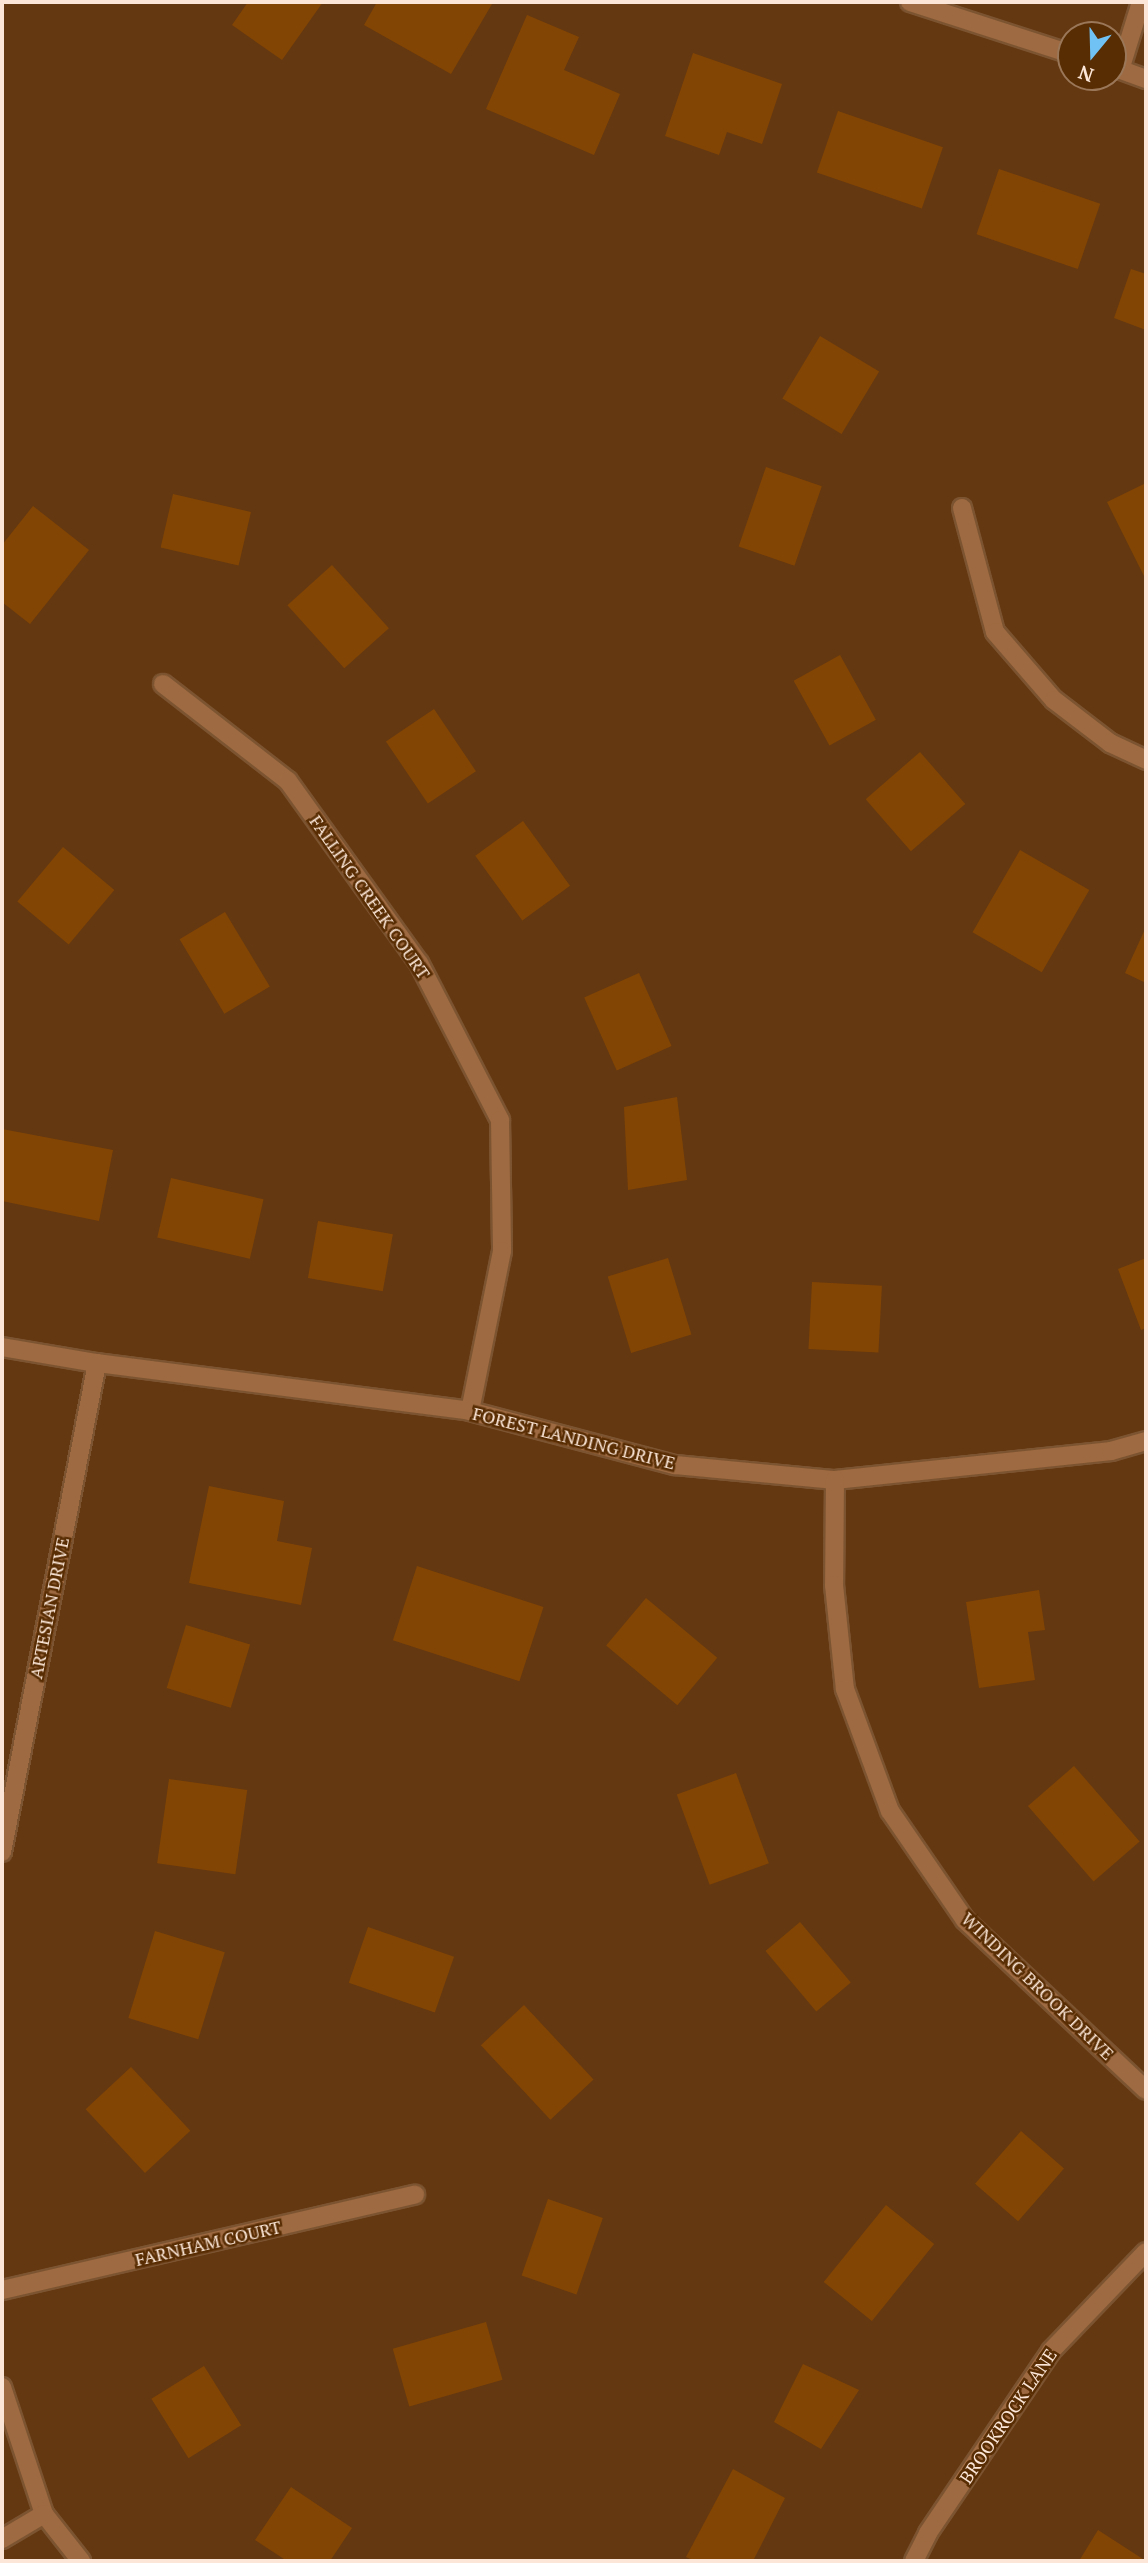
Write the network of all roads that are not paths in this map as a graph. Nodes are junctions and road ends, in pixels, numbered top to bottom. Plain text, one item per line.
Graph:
1 (910, 2) edge
2 (1141, 2) edge
3 (1127, 41) edge
4 (1057, 49) edge
5 (1127, 72) edge
6 (1146, 79) edge
7 (962, 508) dead end
8 (163, 684) dead end
9 (1146, 760) edge
10 (2, 1347) edge
11 (97, 1363) junction
12 (470, 1411) junction
13 (1146, 1441) edge
14 (835, 1480) junction
15 (2, 1852) edge
16 (1146, 2091) edge
17 (415, 2195) dead end
18 (1146, 2252) edge
19 (2, 2290) edge
20 (2, 2388) edge
21 (44, 2514) junction
22 (2, 2539) edge
23 (81, 2561) edge
24 (914, 2561) edge

1 - 4 street
2 - 3 street
5 - 6 street
7 - 9 street
8 - 12 street, FALLING CREEK COURT
10 - 11 street, FOREST LANDING DRIVE
11 - 12 street, FOREST LANDING DRIVE
11 - 15 street, ARTESIAN DRIVE
12 - 14 street, FOREST LANDING DRIVE
13 - 14 street, FOREST LANDING DRIVE
14 - 16 street, WINDING BROOK DRIVE
17 - 19 street, FARNHAM COURT
18 - 24 street, BROOKROCK LANE
20 - 21 street
21 - 22 street
21 - 23 street

